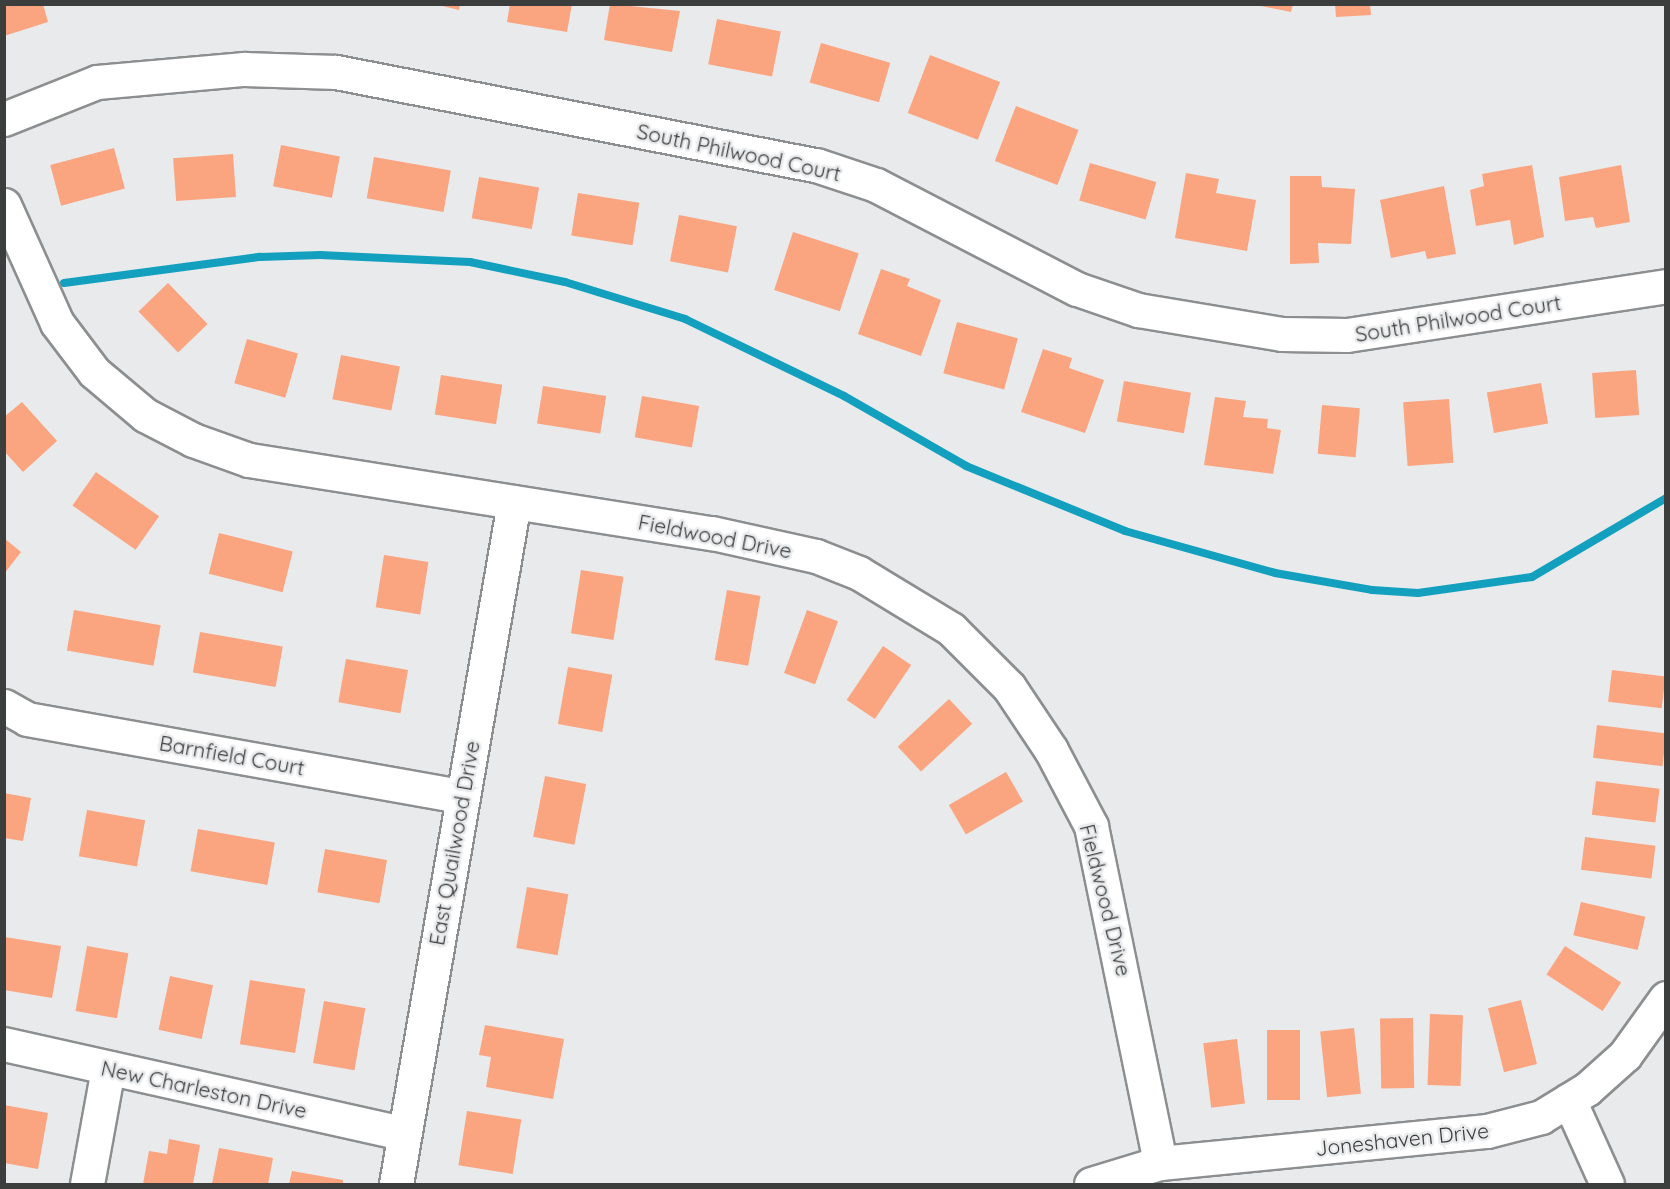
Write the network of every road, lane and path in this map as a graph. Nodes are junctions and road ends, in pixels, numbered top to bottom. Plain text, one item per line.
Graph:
1 (4, 119) edge
2 (4, 205) edge
3 (1665, 286) edge
4 (514, 502) junction
5 (4, 706) edge
6 (461, 796) junction
7 (1665, 998) edge
8 (4, 1044) edge
9 (108, 1068) junction
10 (1569, 1100) junction
11 (403, 1133) junction
12 (1160, 1162) junction
13 (87, 1185) edge
14 (396, 1185) edge
15 (1091, 1185) edge
16 (1606, 1185) edge

1 - 3 street, South Philwood Court
2 - 4 street, Fieldwood Drive
4 - 6 street, East Quailwood Drive
4 - 12 street, Fieldwood Drive
5 - 6 street, Barnfield Court
6 - 11 street, East Quailwood Drive
7 - 10 street, Joneshaven Drive
8 - 9 street, New Charleston Drive
9 - 11 street, New Charleston Drive
9 - 13 street
10 - 12 street, Joneshaven Drive
10 - 16 street
11 - 14 street, East Quailwood Drive
12 - 15 street, Joneshaven Drive

